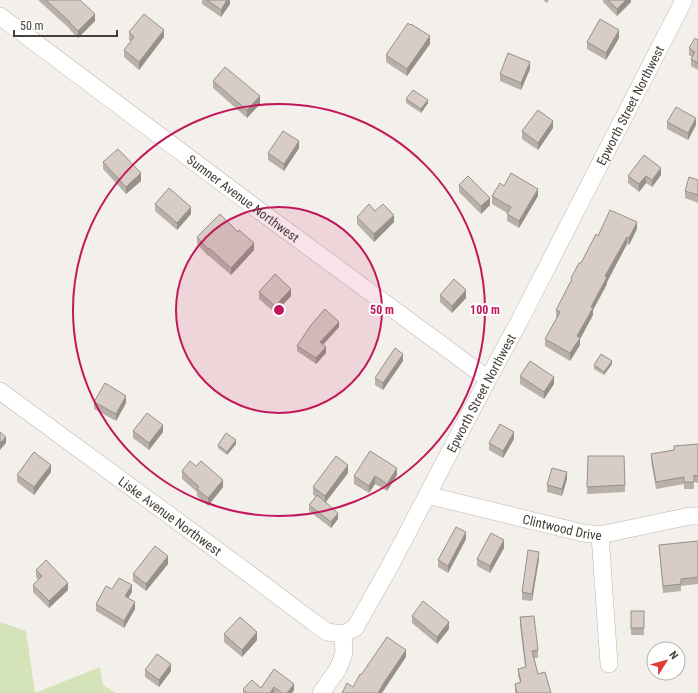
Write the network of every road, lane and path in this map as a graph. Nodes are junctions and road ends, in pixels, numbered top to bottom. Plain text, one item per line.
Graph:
1 (684, 0) edge
2 (0, 16) edge
3 (488, 379) junction
4 (0, 391) edge
5 (427, 495) junction
6 (698, 516) edge
7 (600, 534) junction
8 (343, 634) junction
9 (609, 664) dead end
10 (321, 693) edge

1 - 3 street, Epworth Street Northwest
2 - 3 street, Sumner Avenue Northwest
3 - 5 street, Epworth Street Northwest
4 - 8 street, Liske Avenue Northwest
5 - 7 street, Clintwood Drive
5 - 8 street, Epworth Street Northwest
6 - 7 street, Clintwood Drive
7 - 9 street
8 - 10 street

